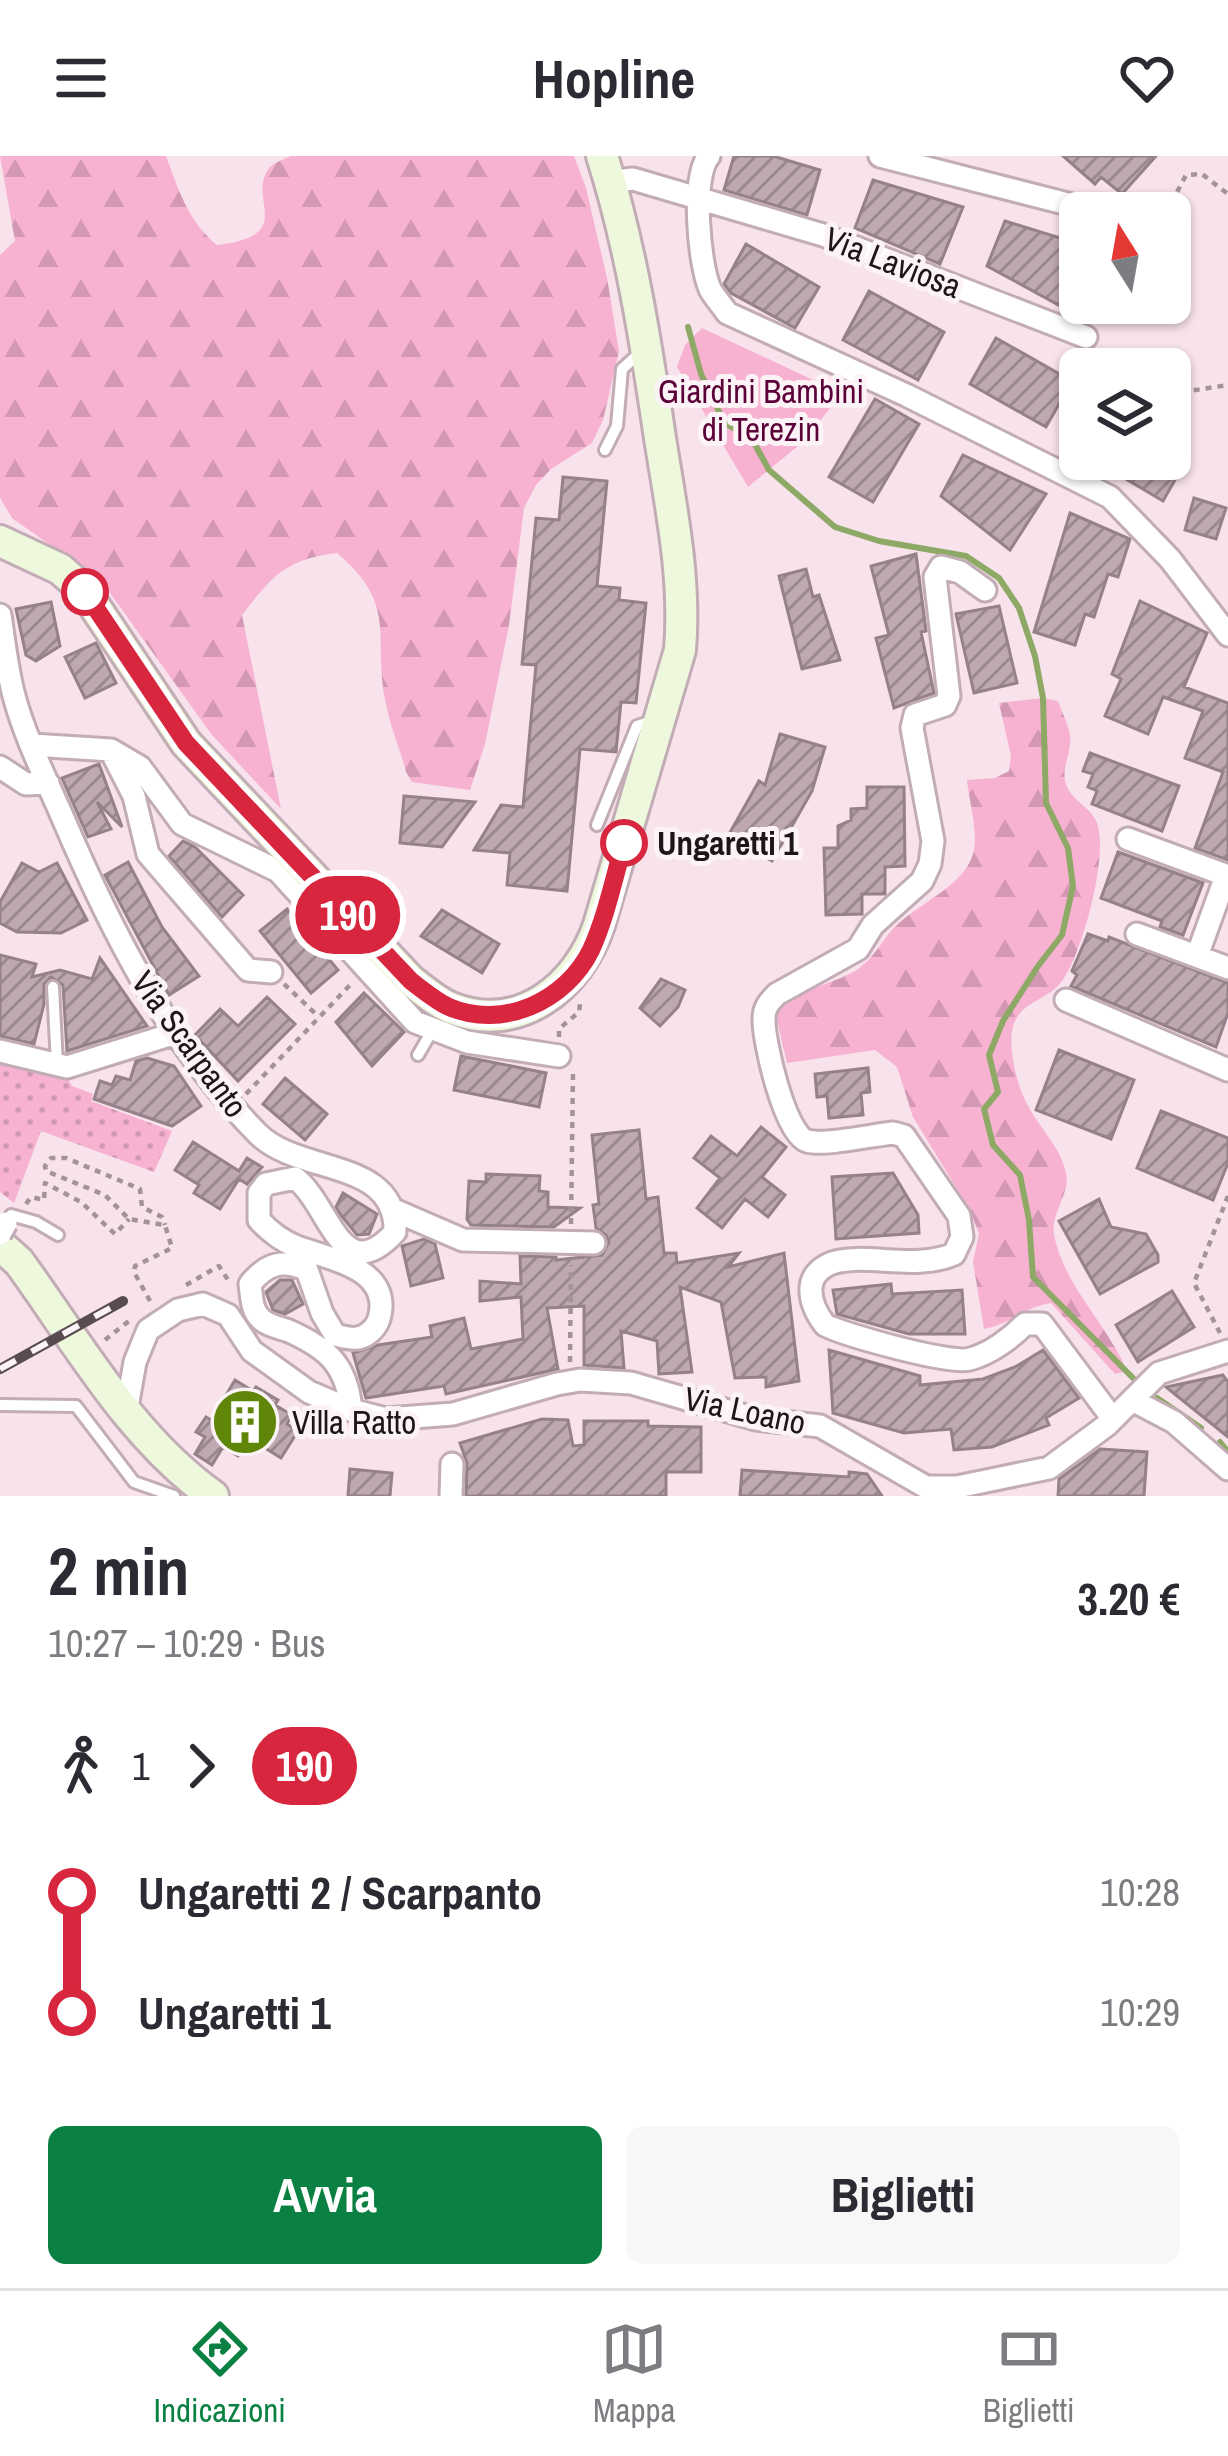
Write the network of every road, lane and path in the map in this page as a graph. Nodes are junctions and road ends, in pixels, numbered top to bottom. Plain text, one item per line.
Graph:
1 (710, 156) edge
2 (880, 156) edge
3 (606, 169) edge
4 (1177, 192) edge
5 (1228, 194) edge
6 (696, 199) junction
7 (1059, 202) edge
8 (1086, 337) dead end
9 (646, 348) junction
10 (1228, 385) edge
11 (1191, 391) edge
12 (605, 450) dead end
13 (0, 541) edge
14 (985, 590) dead end
15 (0, 615) edge
16 (1228, 635) edge
17 (662, 719) junction
18 (32, 745) junction
19 (111, 751) junction
20 (0, 767) edge
21 (48, 783) junction
22 (597, 825) dead end
23 (1129, 839) dead end
24 (1227, 876) edge
25 (1137, 934) dead end
26 (1197, 956) junction
27 (1228, 968) edge
28 (365, 970) junction
29 (271, 972) joint
30 (53, 987) dead end
31 (1066, 1000) dead end
32 (319, 1017) junction
33 (432, 1031) junction
34 (176, 1033) junction
35 (0, 1051) edge
36 (418, 1055) dead end
37 (566, 1059) joint
38 (1226, 1065) edge
39 (57, 1067) junction
40 (234, 1107) junction
41 (60, 1178) junction
42 (55, 1189) junction
43 (1228, 1196) edge
44 (396, 1210) junction
45 (129, 1219) junction
46 (7, 1224) edge
47 (165, 1225) junction
48 (58, 1235) dead end
49 (582, 1243) junction
50 (229, 1282) dead end
51 (170, 1294) dead end
52 (154, 1303) dead end
53 (118, 1328) dead end
54 (99, 1346) dead end
55 (1228, 1350) edge
56 (570, 1382) junction
57 (1134, 1401) junction
58 (0, 1405) edge
59 (350, 1410) junction
60 (126, 1412) junction
61 (1113, 1419) junction
62 (452, 1464) dead end
63 (1228, 1469) edge
64 (174, 1496) edge
65 (213, 1496) edge
66 (451, 1496) edge

1 - 6 street
2 - 7 street
3 - 6 street, Via Laviosa
3 - 9 street
4 - 5 path
6 - 8 street, Via Laviosa
6 - 16 street
9 - 12 lane
9 - 17 street
10 - 11 path
13 - 17 street
14 - 61 street
15 - 18 street, Via Scarpanto
17 - 22 lane
18 - 19 street
18 - 21 street, Via Scarpanto
19 - 28 street
19 - 29 street
20 - 21 street
21 - 34 street, Via Scarpanto
23 - 24 street
24 - 26 street
25 - 26 street
26 - 27 street
28 - 32 path
28 - 33 street
29 - 32 path
30 - 39 lane
31 - 38 street
32 - 40 path
33 - 36 lane
33 - 37 street
34 - 39 street
34 - 40 street, Via Scarpanto
35 - 39 street
37 - 49 path
40 - 44 street, Via Scarpanto
41 - 42 path
41 - 45 path
41 - 47 path
42 - 45 path
42 - 46 path
43 - 55 path
44 - 49 street, Via Scarpanto
44 - 59 street
45 - 47 path
46 - 48 lane
46 - 60 street
47 - 52 path
49 - 56 path
50 - 51 path
53 - 54 path
55 - 57 street, Via Loano
56 - 59 street, Via Loano
56 - 61 street, Via Loano
57 - 61 street, Via Loano
57 - 63 street
58 - 64 lane
59 - 60 street, Via Loano
60 - 65 street
62 - 66 street

